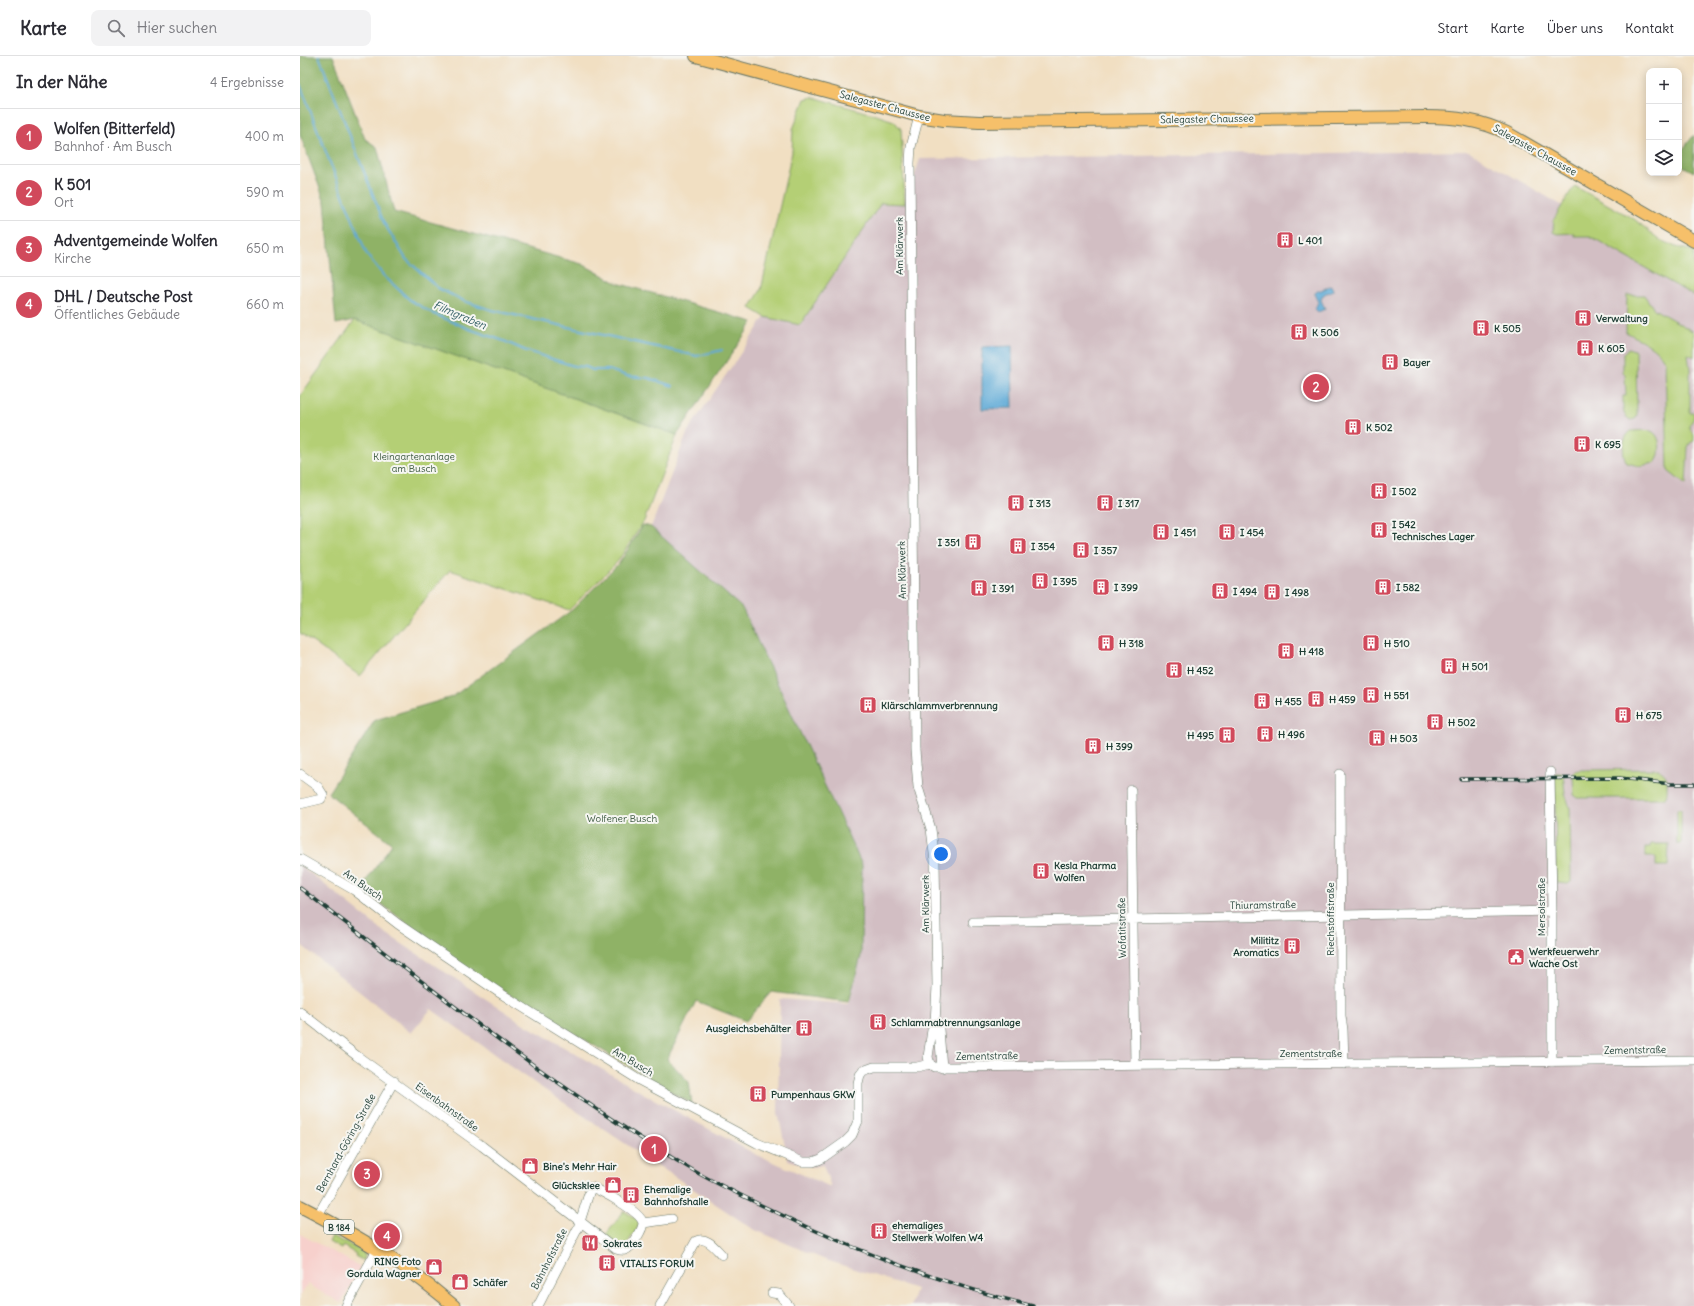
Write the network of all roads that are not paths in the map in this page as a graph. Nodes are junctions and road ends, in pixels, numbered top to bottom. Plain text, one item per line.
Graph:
1 (696, 56) edge
2 (919, 116) junction
3 (1694, 241) edge
4 (300, 774) edge
5 (1340, 774) dead end
6 (1550, 774) dead end
7 (1131, 790) dead end
8 (300, 804) edge
9 (300, 859) edge
10 (1552, 912) junction
11 (1340, 915) junction
12 (1133, 919) junction
13 (974, 922) dead end
14 (300, 1012) edge
15 (935, 1023) junction
16 (1694, 1060) edge
17 (1552, 1062) junction
18 (930, 1064) junction
19 (1344, 1064) junction
20 (1135, 1065) junction
21 (942, 1068) junction
22 (394, 1081) junction
23 (300, 1206) edge
24 (318, 1215) junction
25 (672, 1219) dead end
26 (580, 1221) junction
27 (643, 1223) junction
28 (378, 1248) junction
29 (722, 1255) dead end
30 (772, 1293) dead end
31 (346, 1306) edge
32 (454, 1306) edge
33 (538, 1306) edge
34 (660, 1306) edge
35 (789, 1306) edge

1 - 2 main road, Salegaster Chaussee
2 - 3 main road, Salegaster Chaussee
2 - 15 street, Am Klärwerk
4 - 8 street
5 - 11 street, Riechstoffstraße
6 - 10 street, Mersolstraße
7 - 12 street, Wofatitstraße
9 - 18 street, Am Busch
10 - 11 street, Thiuramstraße
10 - 17 street, Mersolstraße
11 - 12 street, Thiuramstraße
11 - 19 street, Riechstoffstraße
12 - 13 street, Thiuramstraße
12 - 20 street, Wofatitstraße
14 - 22 street, Eisenbahnstraße
15 - 18 street, Am Klärwerk
15 - 21 street, Am Klärwerk
16 - 17 street, Zementstraße
17 - 19 street, Zementstraße
18 - 21 street, Zementstraße
19 - 20 street, Zementstraße
20 - 21 street, Zementstraße
22 - 24 street, Bernhard-Göring-Straße
22 - 26 street, Eisenbahnstraße
23 - 24 main road, B 184
24 - 28 main road, B 184
25 - 27 street
26 - 27 street
26 - 27 street, Bahnhofstraße
26 - 33 street, Bahnhofstraße
28 - 31 street
28 - 32 main road, B 184
29 - 34 street
30 - 35 street

